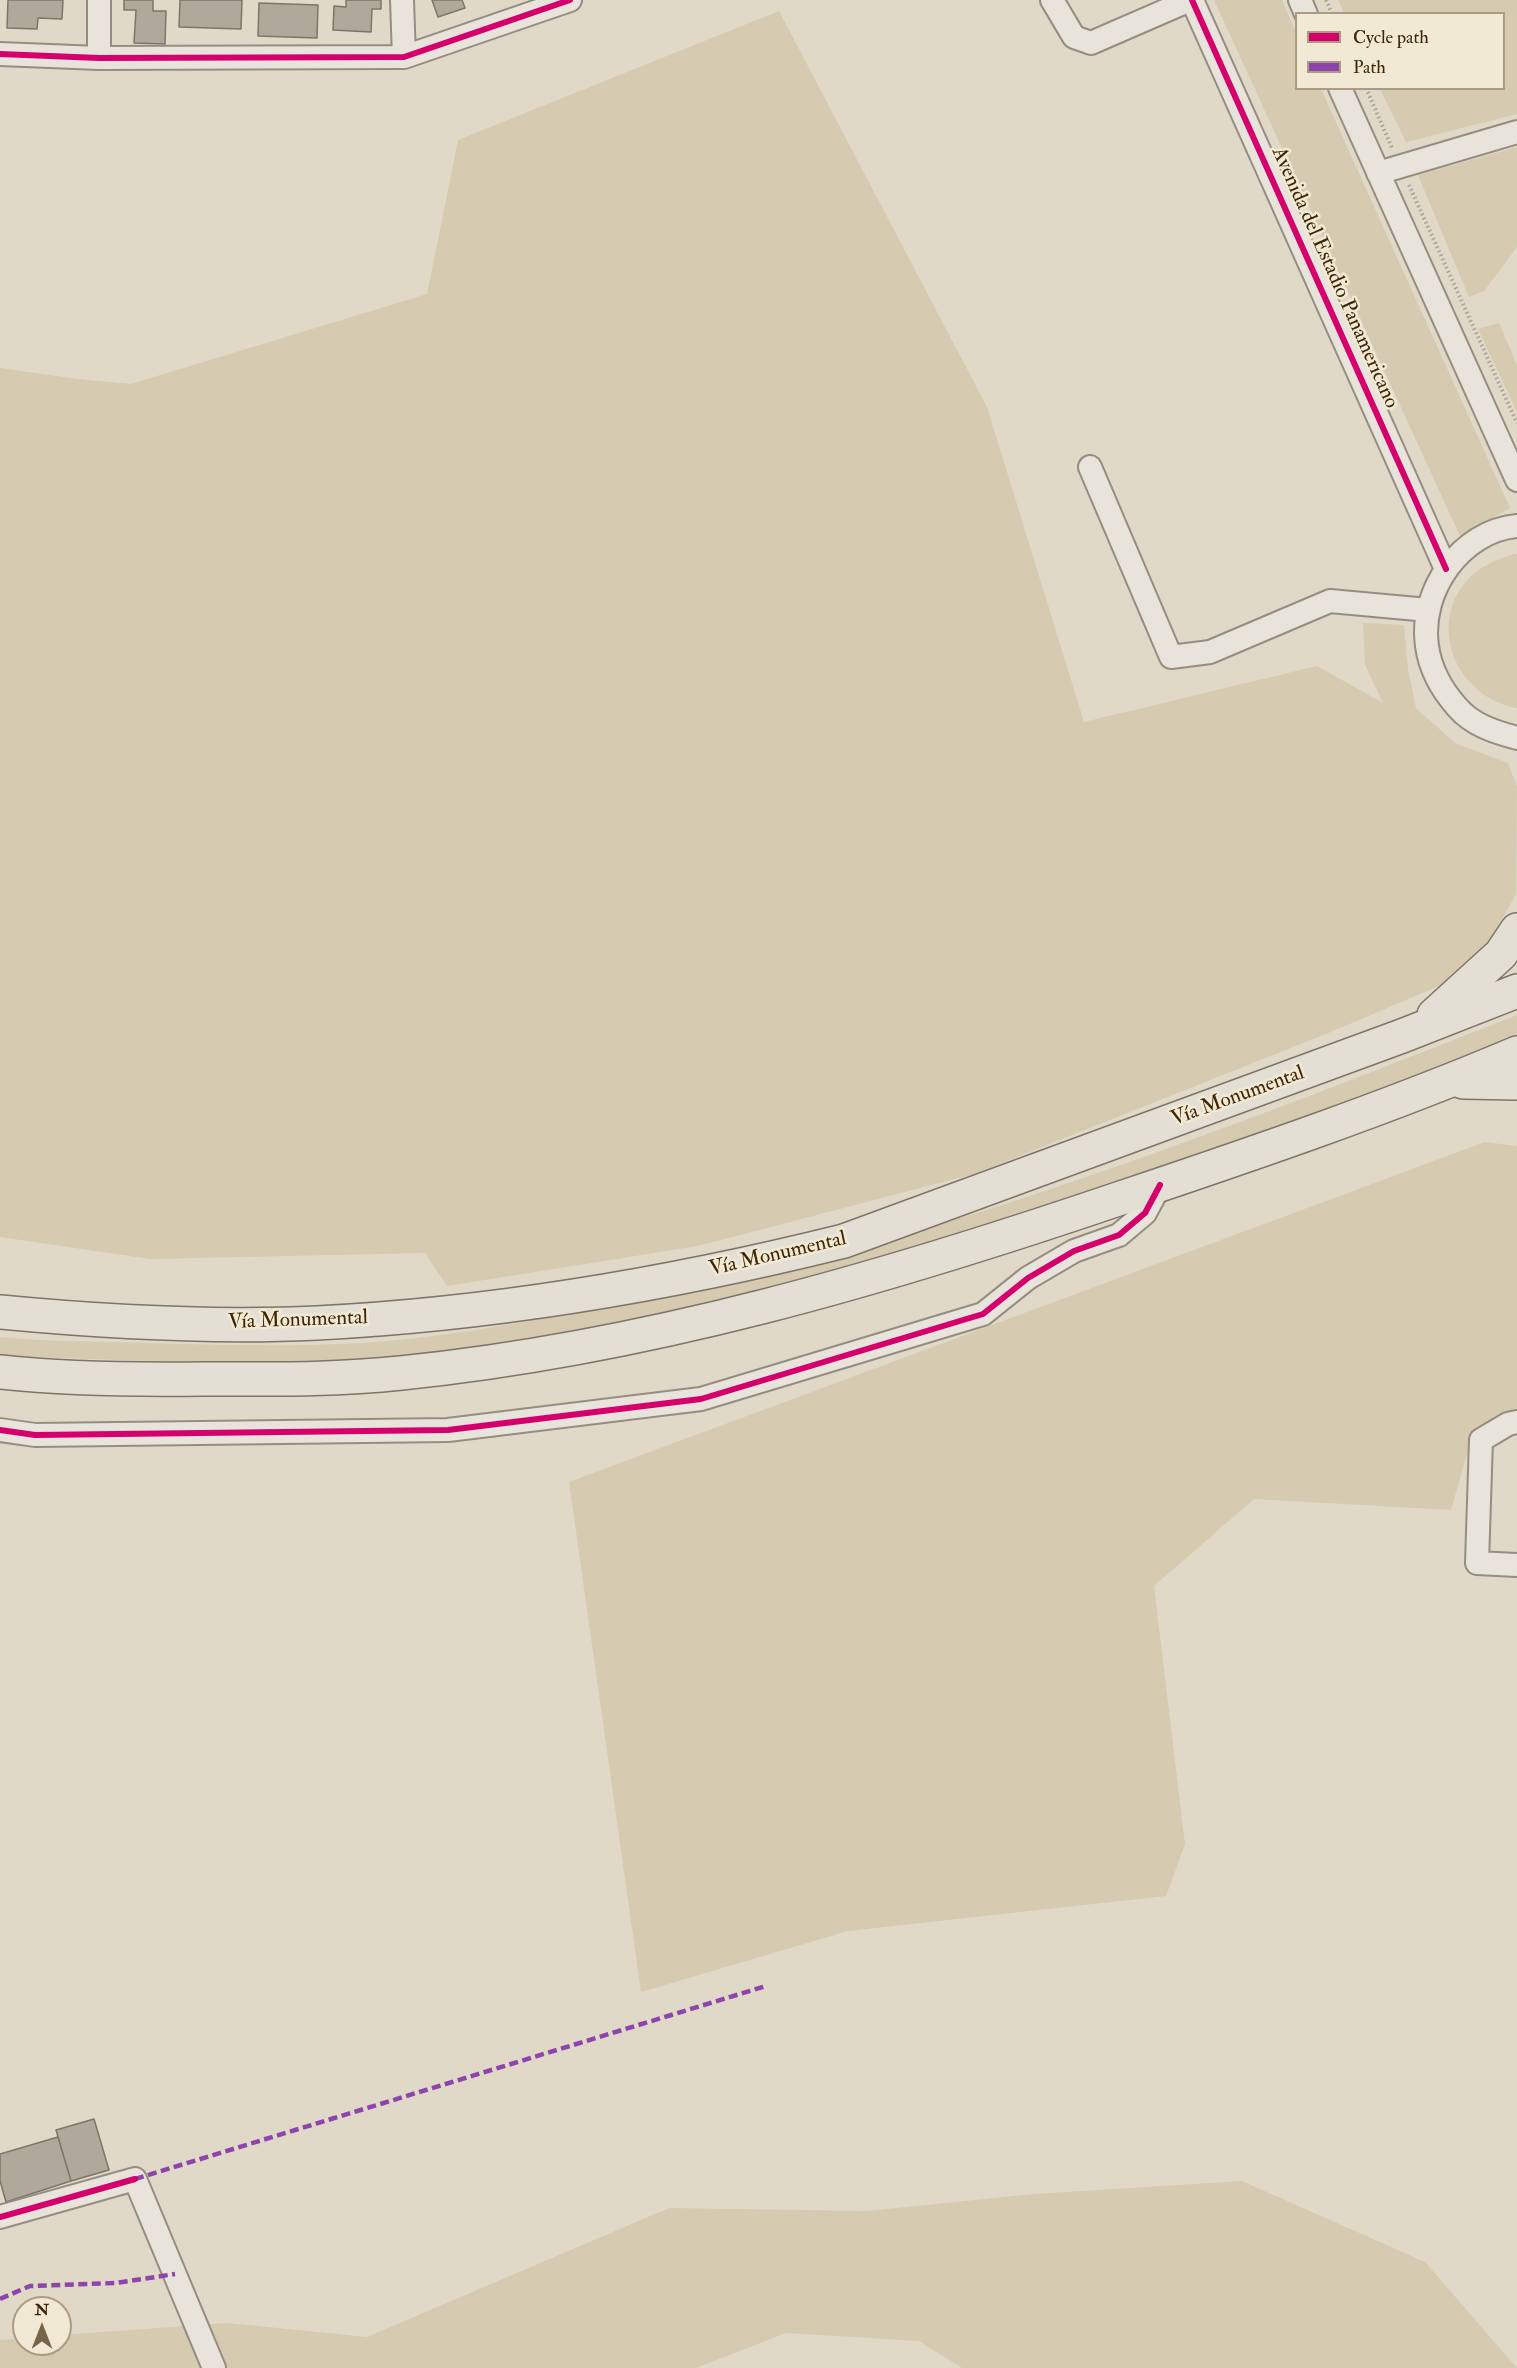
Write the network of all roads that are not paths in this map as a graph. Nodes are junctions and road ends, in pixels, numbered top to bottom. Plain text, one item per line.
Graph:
1 (99, 0) edge
2 (402, 0) edge
3 (570, 0) edge
4 (1052, 0) edge
5 (1191, 0) edge
6 (0, 54) edge
7 (404, 57) junction
8 (99, 58) junction
9 (1341, 90) edge
10 (1517, 132) edge
11 (1378, 173) junction
12 (1090, 467) dead end
13 (1517, 480) edge
14 (1517, 526) edge
15 (1446, 569) junction
16 (1428, 610) junction
17 (1517, 738) edge
18 (1517, 930) edge
19 (1517, 992) edge
20 (1402, 1036) junction
21 (1517, 1053) edge
22 (1449, 1082) junction
23 (1517, 1083) edge
24 (1160, 1185) junction
25 (0, 1312) edge
26 (0, 1372) edge
27 (1517, 1422) edge
28 (0, 1430) edge
29 (1517, 1565) edge
30 (0, 2217) edge
31 (214, 2368) edge

1 - 8 street
2 - 7 street
3 - 7 street
4 - 5 street
5 - 15 street, Avenida del Estadio Panamericano
6 - 8 street
7 - 8 street
9 - 11 street
10 - 11 street
11 - 13 street
12 - 16 street
14 - 15 street
15 - 16 street
16 - 17 street
18 - 20 highway
19 - 20 highway, Vía Monumental
20 - 25 highway, Vía Monumental
21 - 22 highway, Vía Monumental
22 - 23 highway
22 - 24 highway, Vía Monumental
24 - 26 highway, Vía Monumental
24 - 28 street
27 - 29 street
30 - 31 street

